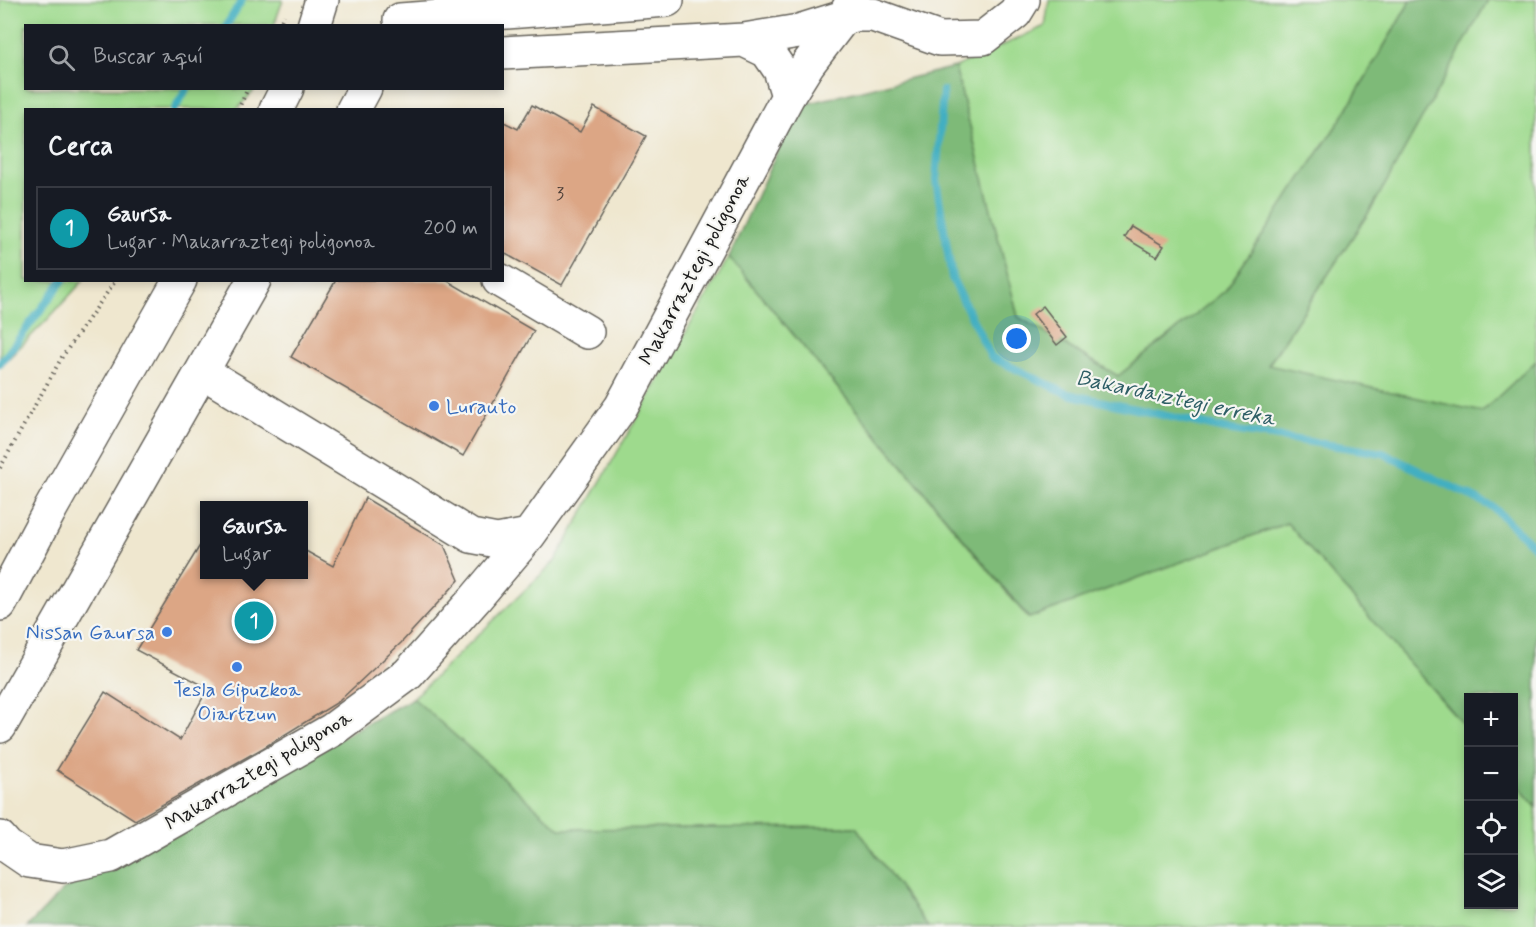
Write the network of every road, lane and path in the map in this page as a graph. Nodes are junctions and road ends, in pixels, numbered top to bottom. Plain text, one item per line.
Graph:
1 (322, 0) edge
2 (667, 0) edge
3 (890, 0) edge
4 (1023, 0) edge
5 (841, 6) edge
6 (400, 15) edge
7 (315, 24) edge
8 (909, 28) junction
9 (744, 40) junction
10 (504, 53) edge
11 (808, 64) junction
12 (247, 90) edge
13 (286, 90) edge
14 (364, 90) edge
15 (788, 96) junction
16 (239, 108) edge
17 (277, 108) edge
18 (354, 108) edge
19 (115, 282) edge
20 (179, 282) edge
21 (253, 282) edge
22 (502, 282) edge
23 (587, 332) dead end
24 (203, 372) junction
25 (0, 468) edge
26 (529, 535) junction
27 (0, 604) edge
28 (0, 726) edge
29 (0, 838) edge

1 - 7 street
2 - 6 street
3 - 8 street
4 - 8 street
5 - 8 street
5 - 9 street
5 - 11 street, Makarraztegi poligonoa
8 - 11 street
9 - 10 street
9 - 15 street
11 - 15 street, Makarraztegi poligonoa
12 - 16 path
13 - 17 street
14 - 18 street
15 - 26 street, Makarraztegi poligonoa
19 - 25 path
20 - 27 street
21 - 24 street
22 - 23 street
24 - 26 street
24 - 28 street
26 - 29 street, Makarraztegi poligonoa

